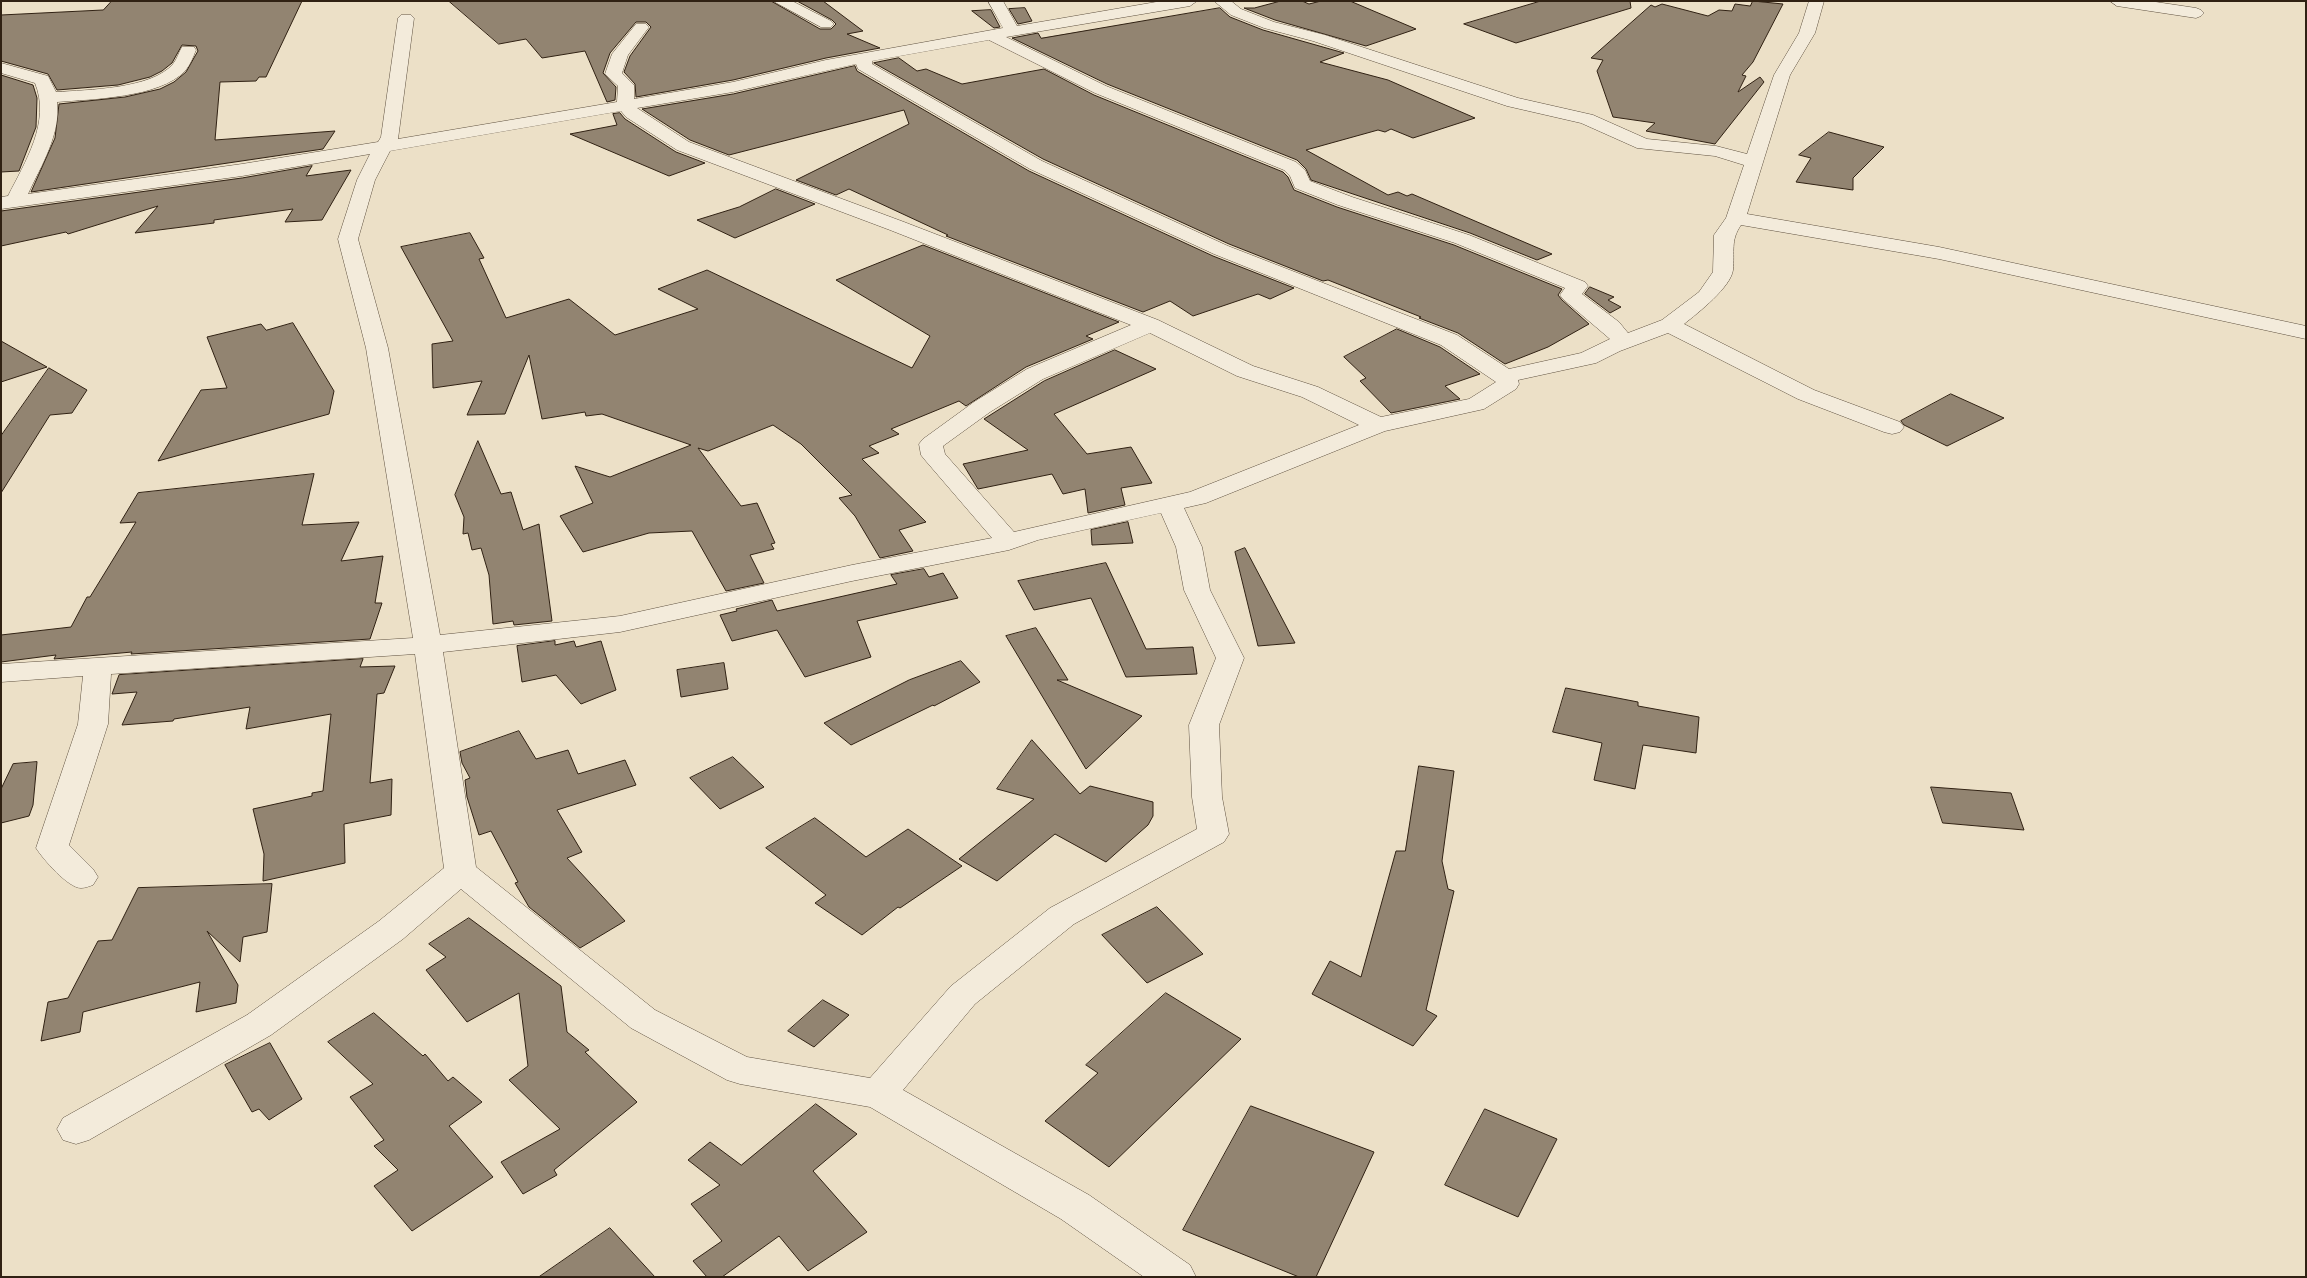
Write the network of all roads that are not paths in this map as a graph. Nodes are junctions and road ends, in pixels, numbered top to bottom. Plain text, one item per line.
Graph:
1 (780, 1) edge
2 (995, 1) edge
3 (1190, 1) edge
4 (1221, 1) edge
5 (1817, 1) edge
6 (2116, 1) edge
7 (2196, 13) dead end
8 (406, 18) dead end
9 (826, 24) dead end
10 (641, 28) dead end
11 (1012, 31) junction
12 (991, 35) junction
13 (188, 50) dead end
14 (864, 59) junction
15 (1, 68) edge
16 (49, 98) junction
17 (625, 105) junction
18 (384, 146) junction
19 (1754, 162) junction
20 (8, 201) edge
21 (1736, 218) junction
22 (1670, 324) junction
23 (1150, 325) junction
24 (2306, 333) edge
25 (1625, 342) junction
26 (1505, 376) junction
27 (1378, 425) junction
28 (1892, 427) dead end
29 (1169, 504) junction
30 (1009, 542) junction
31 (428, 645) junction
32 (98, 666) junction
33 (1, 673) edge
34 (461, 872) junction
35 (82, 877) dead end
36 (878, 1094) junction
37 (76, 1129) dead end
38 (1176, 1277) edge

1 - 9 street
2 - 11 street
3 - 11 street
4 - 19 street
5 - 19 street
6 - 7 street
8 - 18 street
10 - 17 street
11 - 12 street
12 - 14 street
12 - 25 street
13 - 16 street
14 - 17 street
14 - 26 street
15 - 16 street
16 - 20 street
17 - 18 street
17 - 23 street
18 - 20 street
18 - 31 street
19 - 21 street
21 - 22 street
21 - 24 street
22 - 25 street
22 - 28 street
23 - 27 street
23 - 30 street
25 - 26 street
26 - 27 street
27 - 29 street
29 - 30 street
29 - 36 street
30 - 31 street
31 - 32 street
31 - 34 street
32 - 33 street
32 - 35 street
34 - 36 street
34 - 37 street
36 - 38 street

